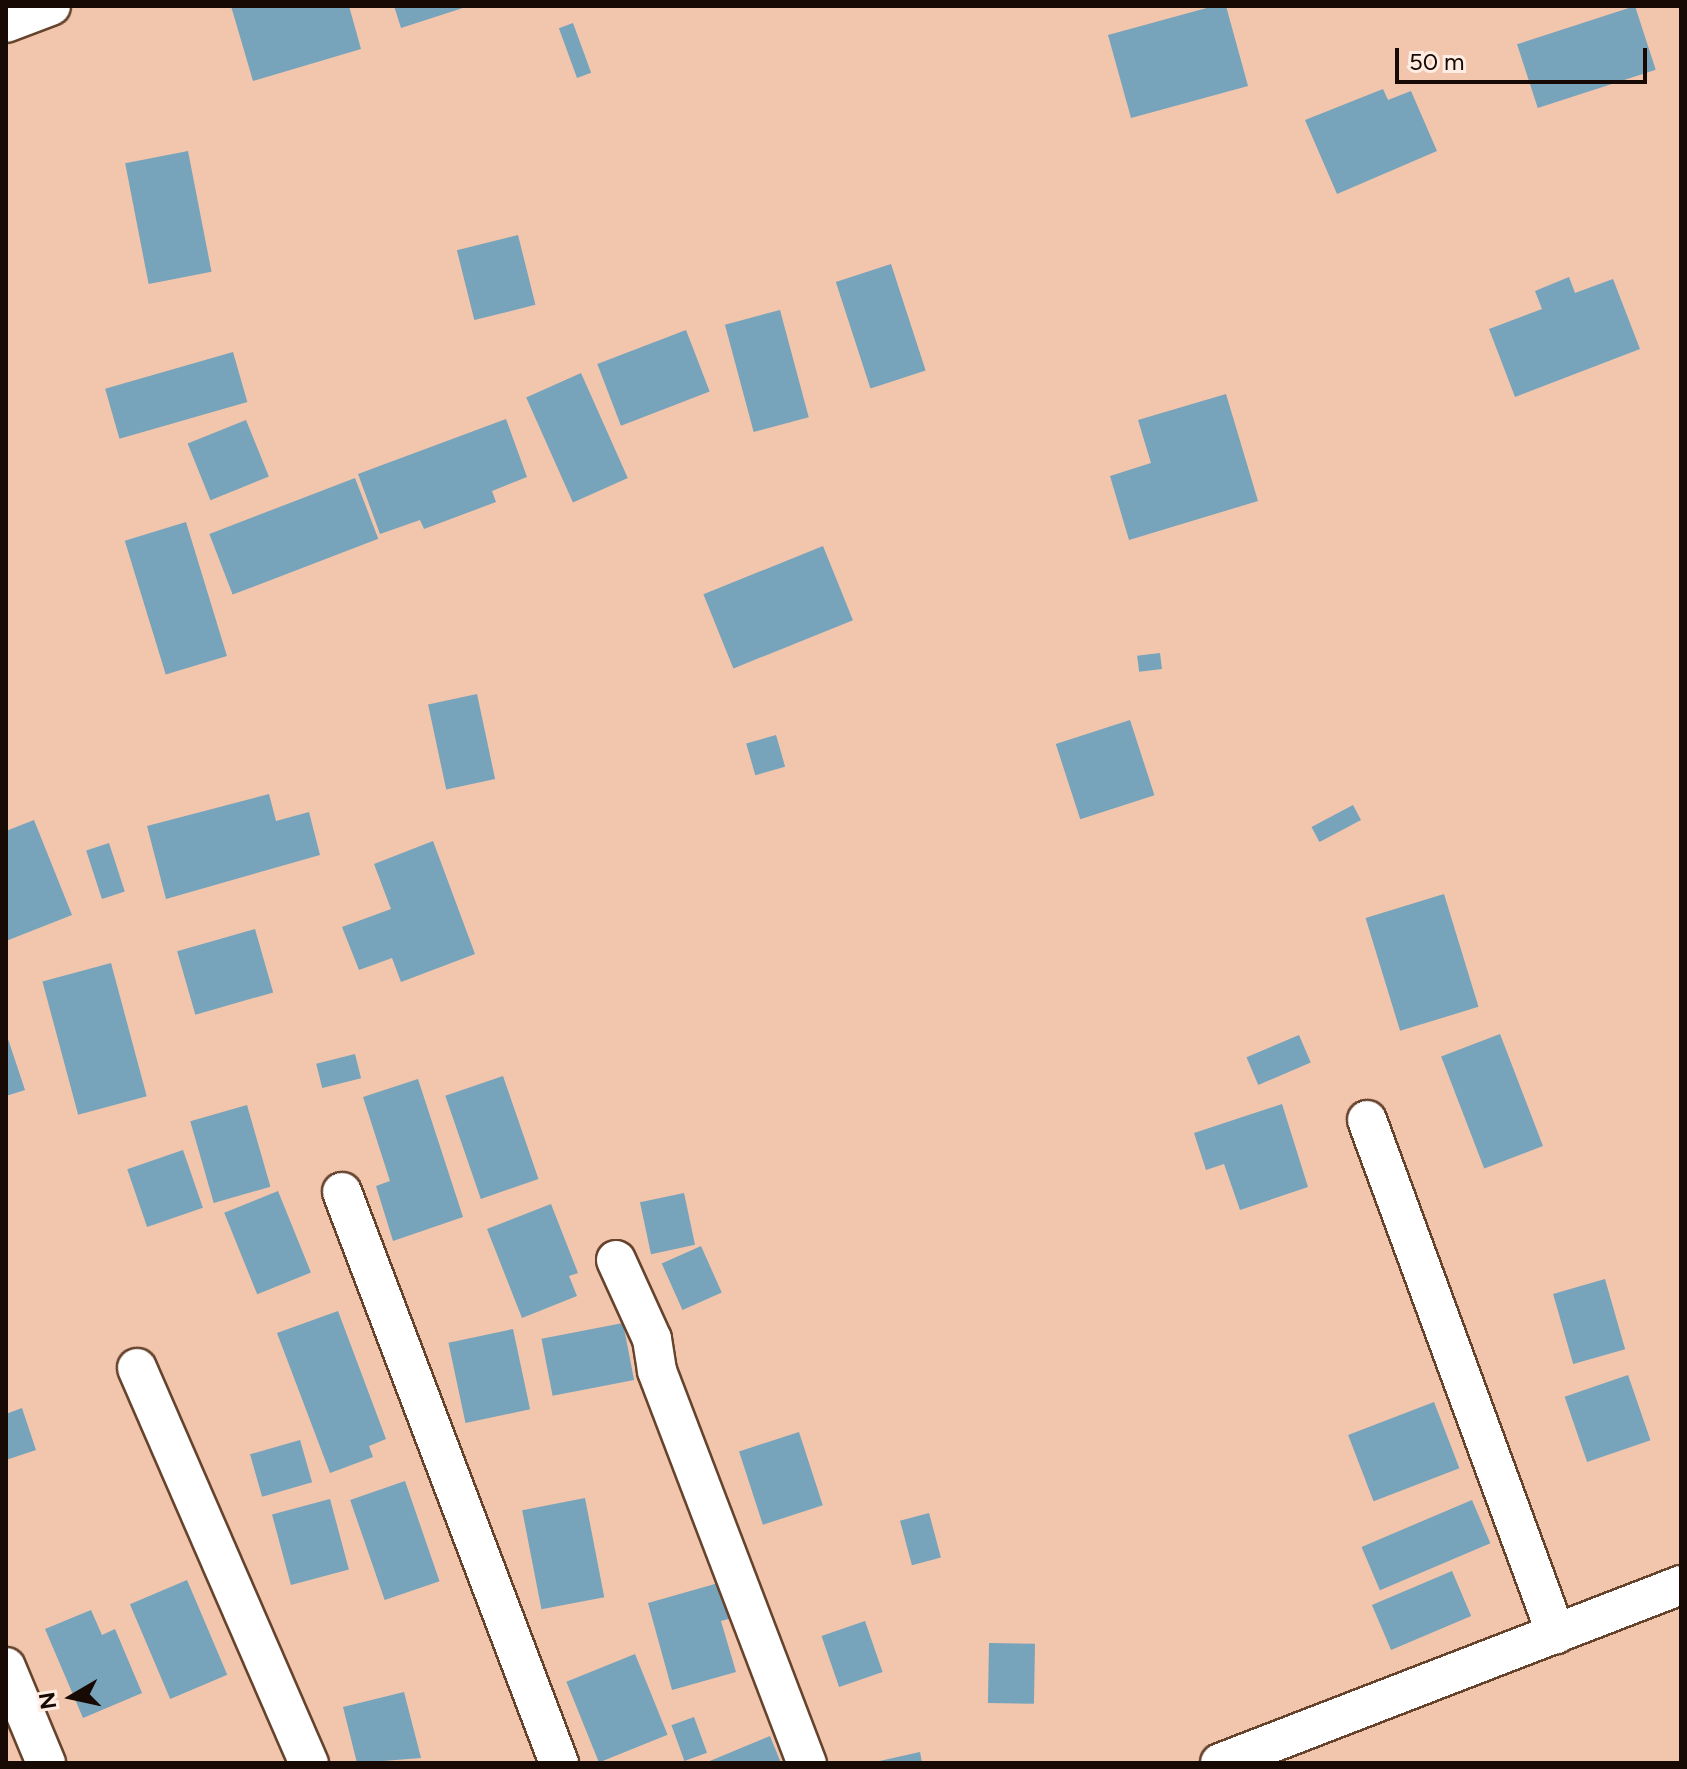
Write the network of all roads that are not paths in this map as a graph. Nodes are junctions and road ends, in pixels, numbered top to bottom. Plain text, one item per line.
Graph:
1 (51, 6) edge
2 (6, 23) edge
3 (1367, 1120) dead end
4 (342, 1192) dead end
5 (616, 1260) dead end
6 (137, 1368) dead end
7 (1681, 1585) edge
8 (1556, 1634) junction
9 (6, 1667) edge
10 (46, 1763) edge
11 (309, 1763) edge
12 (559, 1763) edge
13 (807, 1763) edge
14 (1220, 1763) edge

1 - 2 street
3 - 8 street
4 - 12 street
5 - 13 street
6 - 11 street
7 - 8 street
8 - 14 street
9 - 10 street

